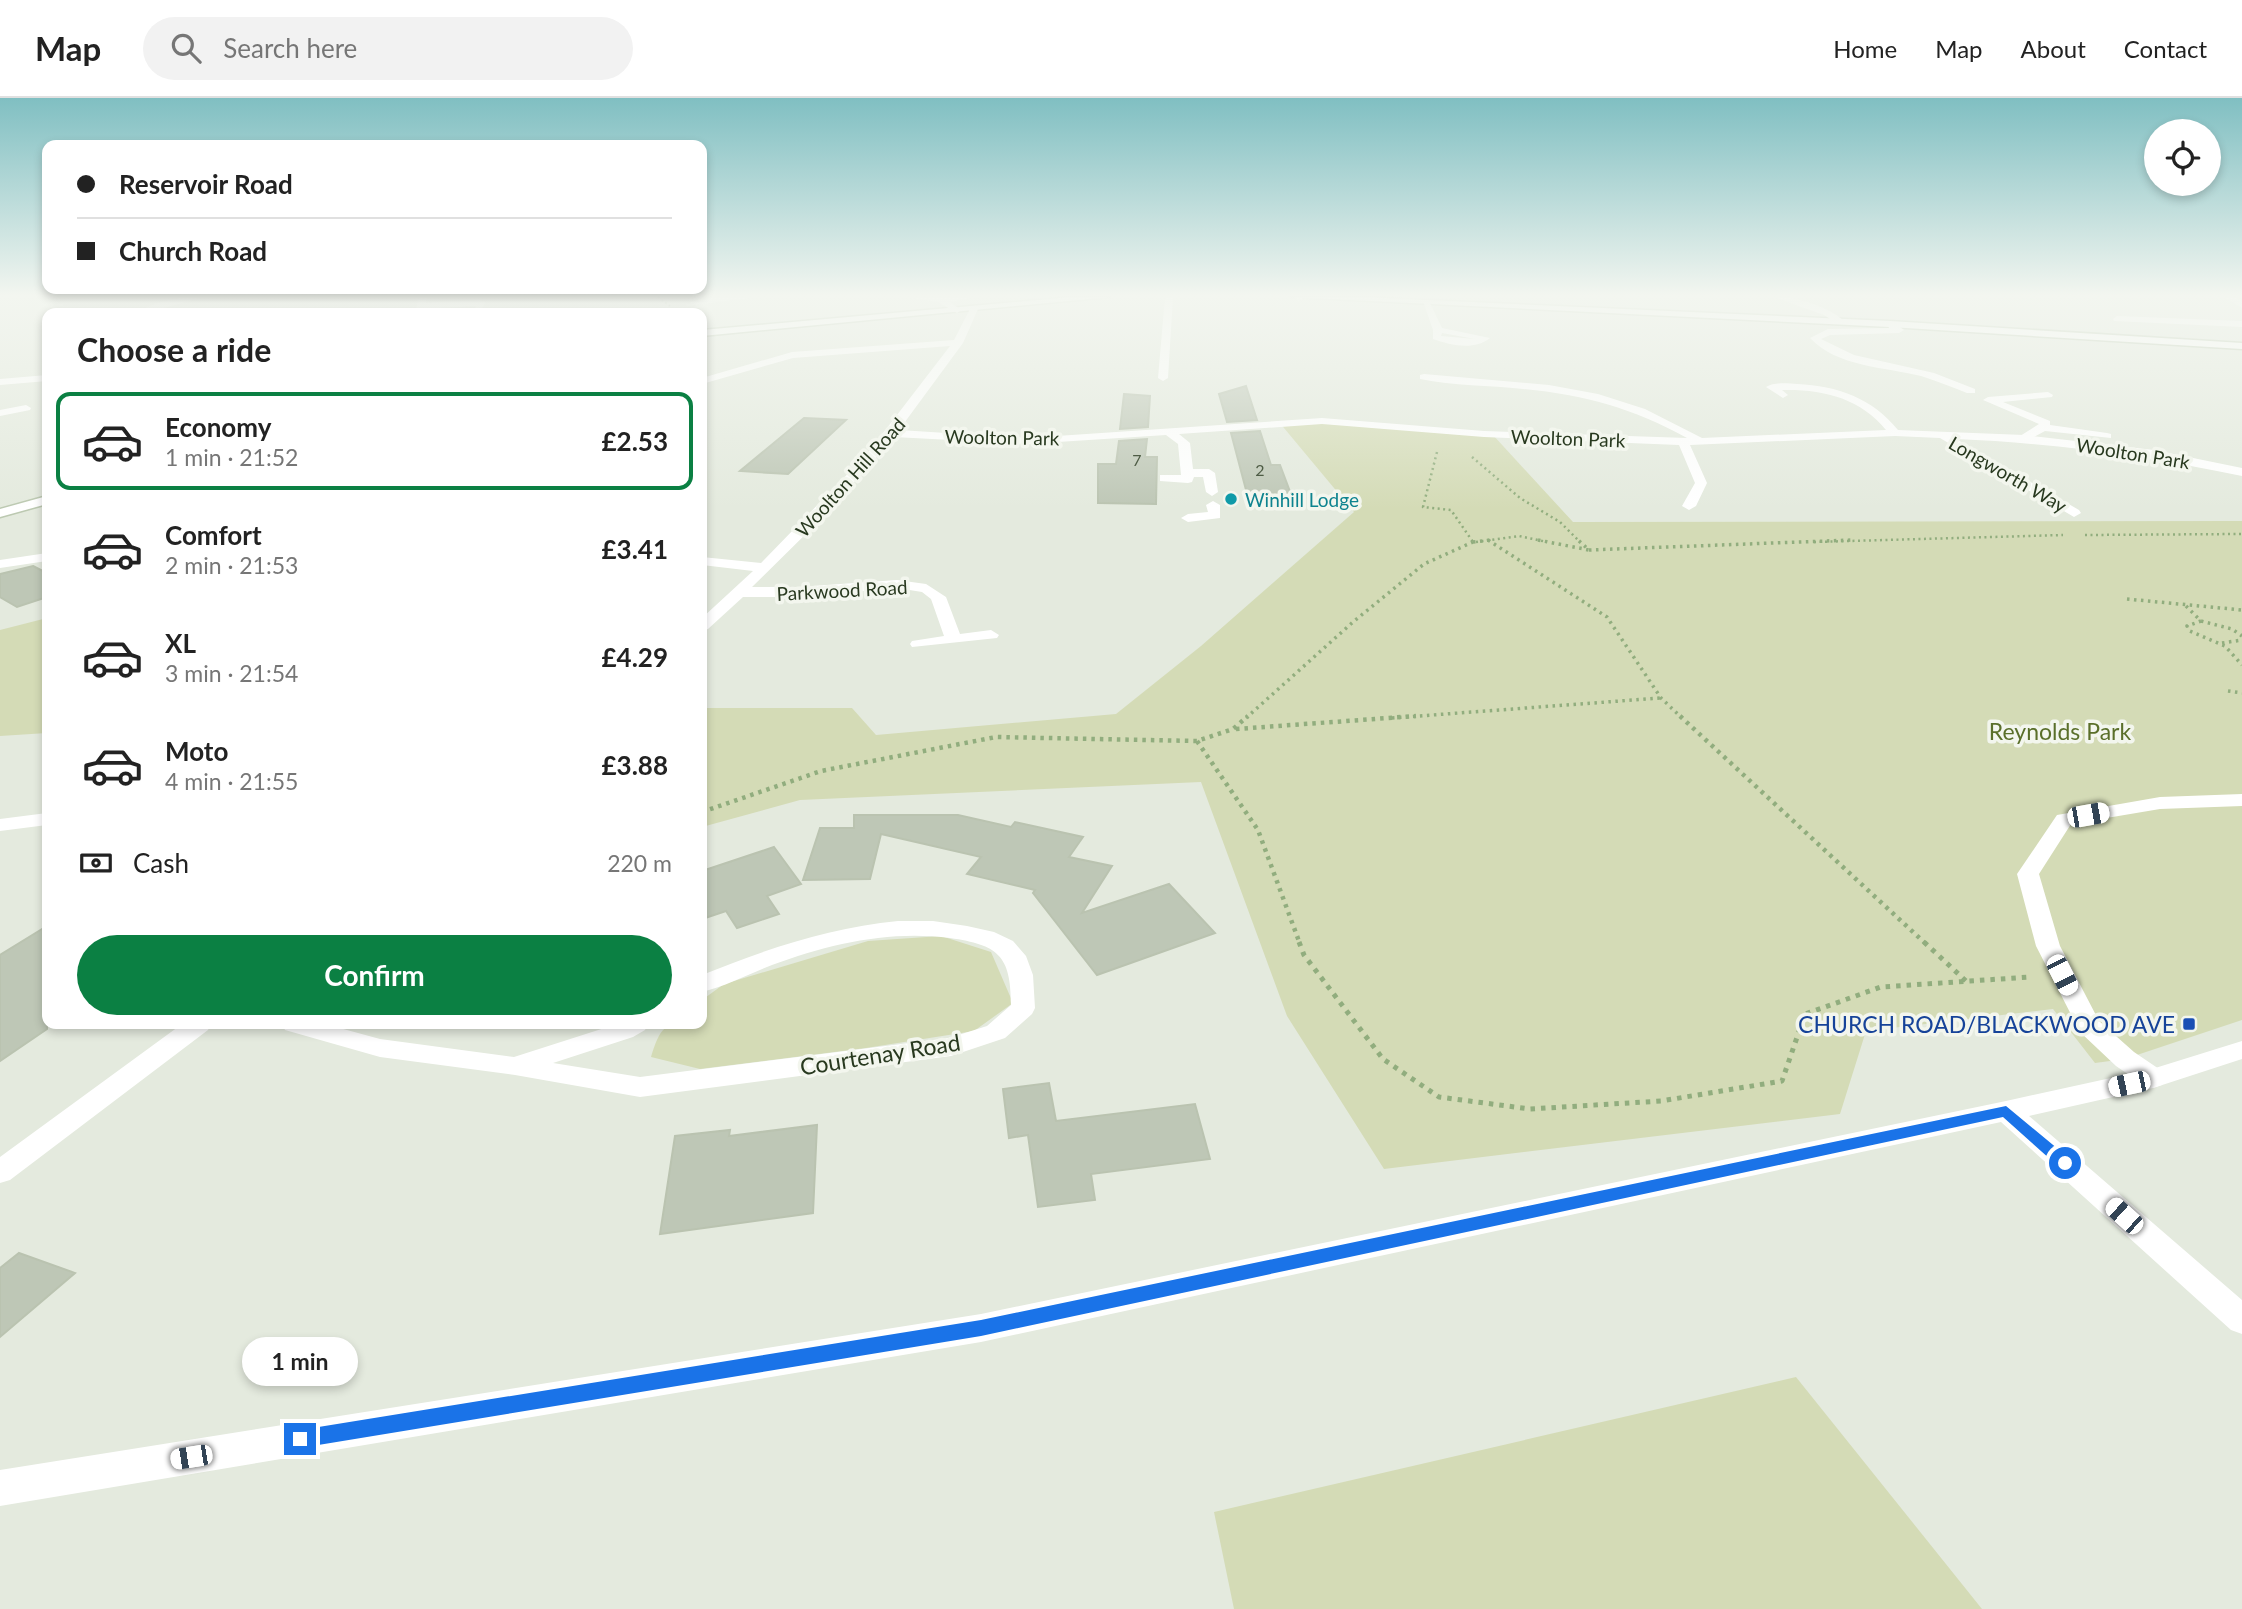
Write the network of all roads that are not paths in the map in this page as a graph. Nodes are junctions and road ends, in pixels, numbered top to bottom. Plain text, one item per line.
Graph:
1 (749, 368) edge
2 (940, 368) edge
3 (1164, 368) edge
4 (1899, 368) edge
5 (1424, 377) dead end
6 (42, 379) edge
7 (1163, 379) dead end
8 (707, 380) edge
9 (0, 383) edge
10 (1971, 391) dead end
11 (1783, 395) dead end
12 (2048, 395) dead end
13 (26, 408) dead end
14 (0, 413) edge
15 (2041, 427) junction
16 (892, 433) junction
17 (1170, 433) junction
18 (1895, 433) junction
19 (1941, 435) junction
20 (2107, 436) dead end
21 (2024, 438) junction
22 (1700, 441) junction
23 (1683, 442) junction
24 (2242, 472) edge
25 (1188, 473) junction
26 (1164, 478) dead end
27 (42, 501) edge
28 (1689, 506) dead end
29 (0, 513) edge
30 (2074, 513) dead end
31 (1188, 518) dead end
32 (42, 557) edge
33 (707, 562) edge
34 (0, 564) edge
35 (765, 568) junction
36 (739, 592) junction
37 (707, 621) edge
38 (991, 635) dead end
39 (954, 640) junction
40 (918, 644) dead end
41 (2242, 800) edge
42 (42, 821) edge
43 (0, 825) edge
44 (707, 982) edge
45 (192, 1029) edge
46 (312, 1029) edge
47 (627, 1029) edge
48 (2242, 1050) edge
49 (515, 1066) junction
50 (2154, 1078) junction
51 (2006, 1111) junction
52 (0, 1172) edge
53 (2242, 1320) edge
54 (0, 1488) edge

1 - 8 street
2 - 16 street, Woolton Hill Road
3 - 7 street
4 - 10 street
5 - 22 street
6 - 9 street
11 - 18 street
12 - 15 street
13 - 14 street
15 - 20 street
15 - 21 street
16 - 17 street, Woolton Park
16 - 35 street, Woolton Hill Road
17 - 23 street, Woolton Park
17 - 25 street
18 - 19 street, Woolton Park
18 - 22 street, Woolton Park
19 - 21 street, Woolton Park
19 - 30 street, Longworth Way
21 - 24 street, Woolton Park
22 - 23 street, Woolton Park
23 - 28 street
25 - 26 street
25 - 31 street
27 - 29 street
32 - 34 street
33 - 35 street
35 - 36 street, Woolton Hill Road
36 - 37 street, Woolton Hill Road
36 - 39 street, Parkwood Road
38 - 39 street
39 - 40 street
41 - 50 street
42 - 43 street
44 - 49 street, Courtenay Road
45 - 52 street
46 - 49 street, Courtenay Road
47 - 49 street, Courtenay Road
48 - 50 street
50 - 51 street
51 - 53 street
51 - 54 street

